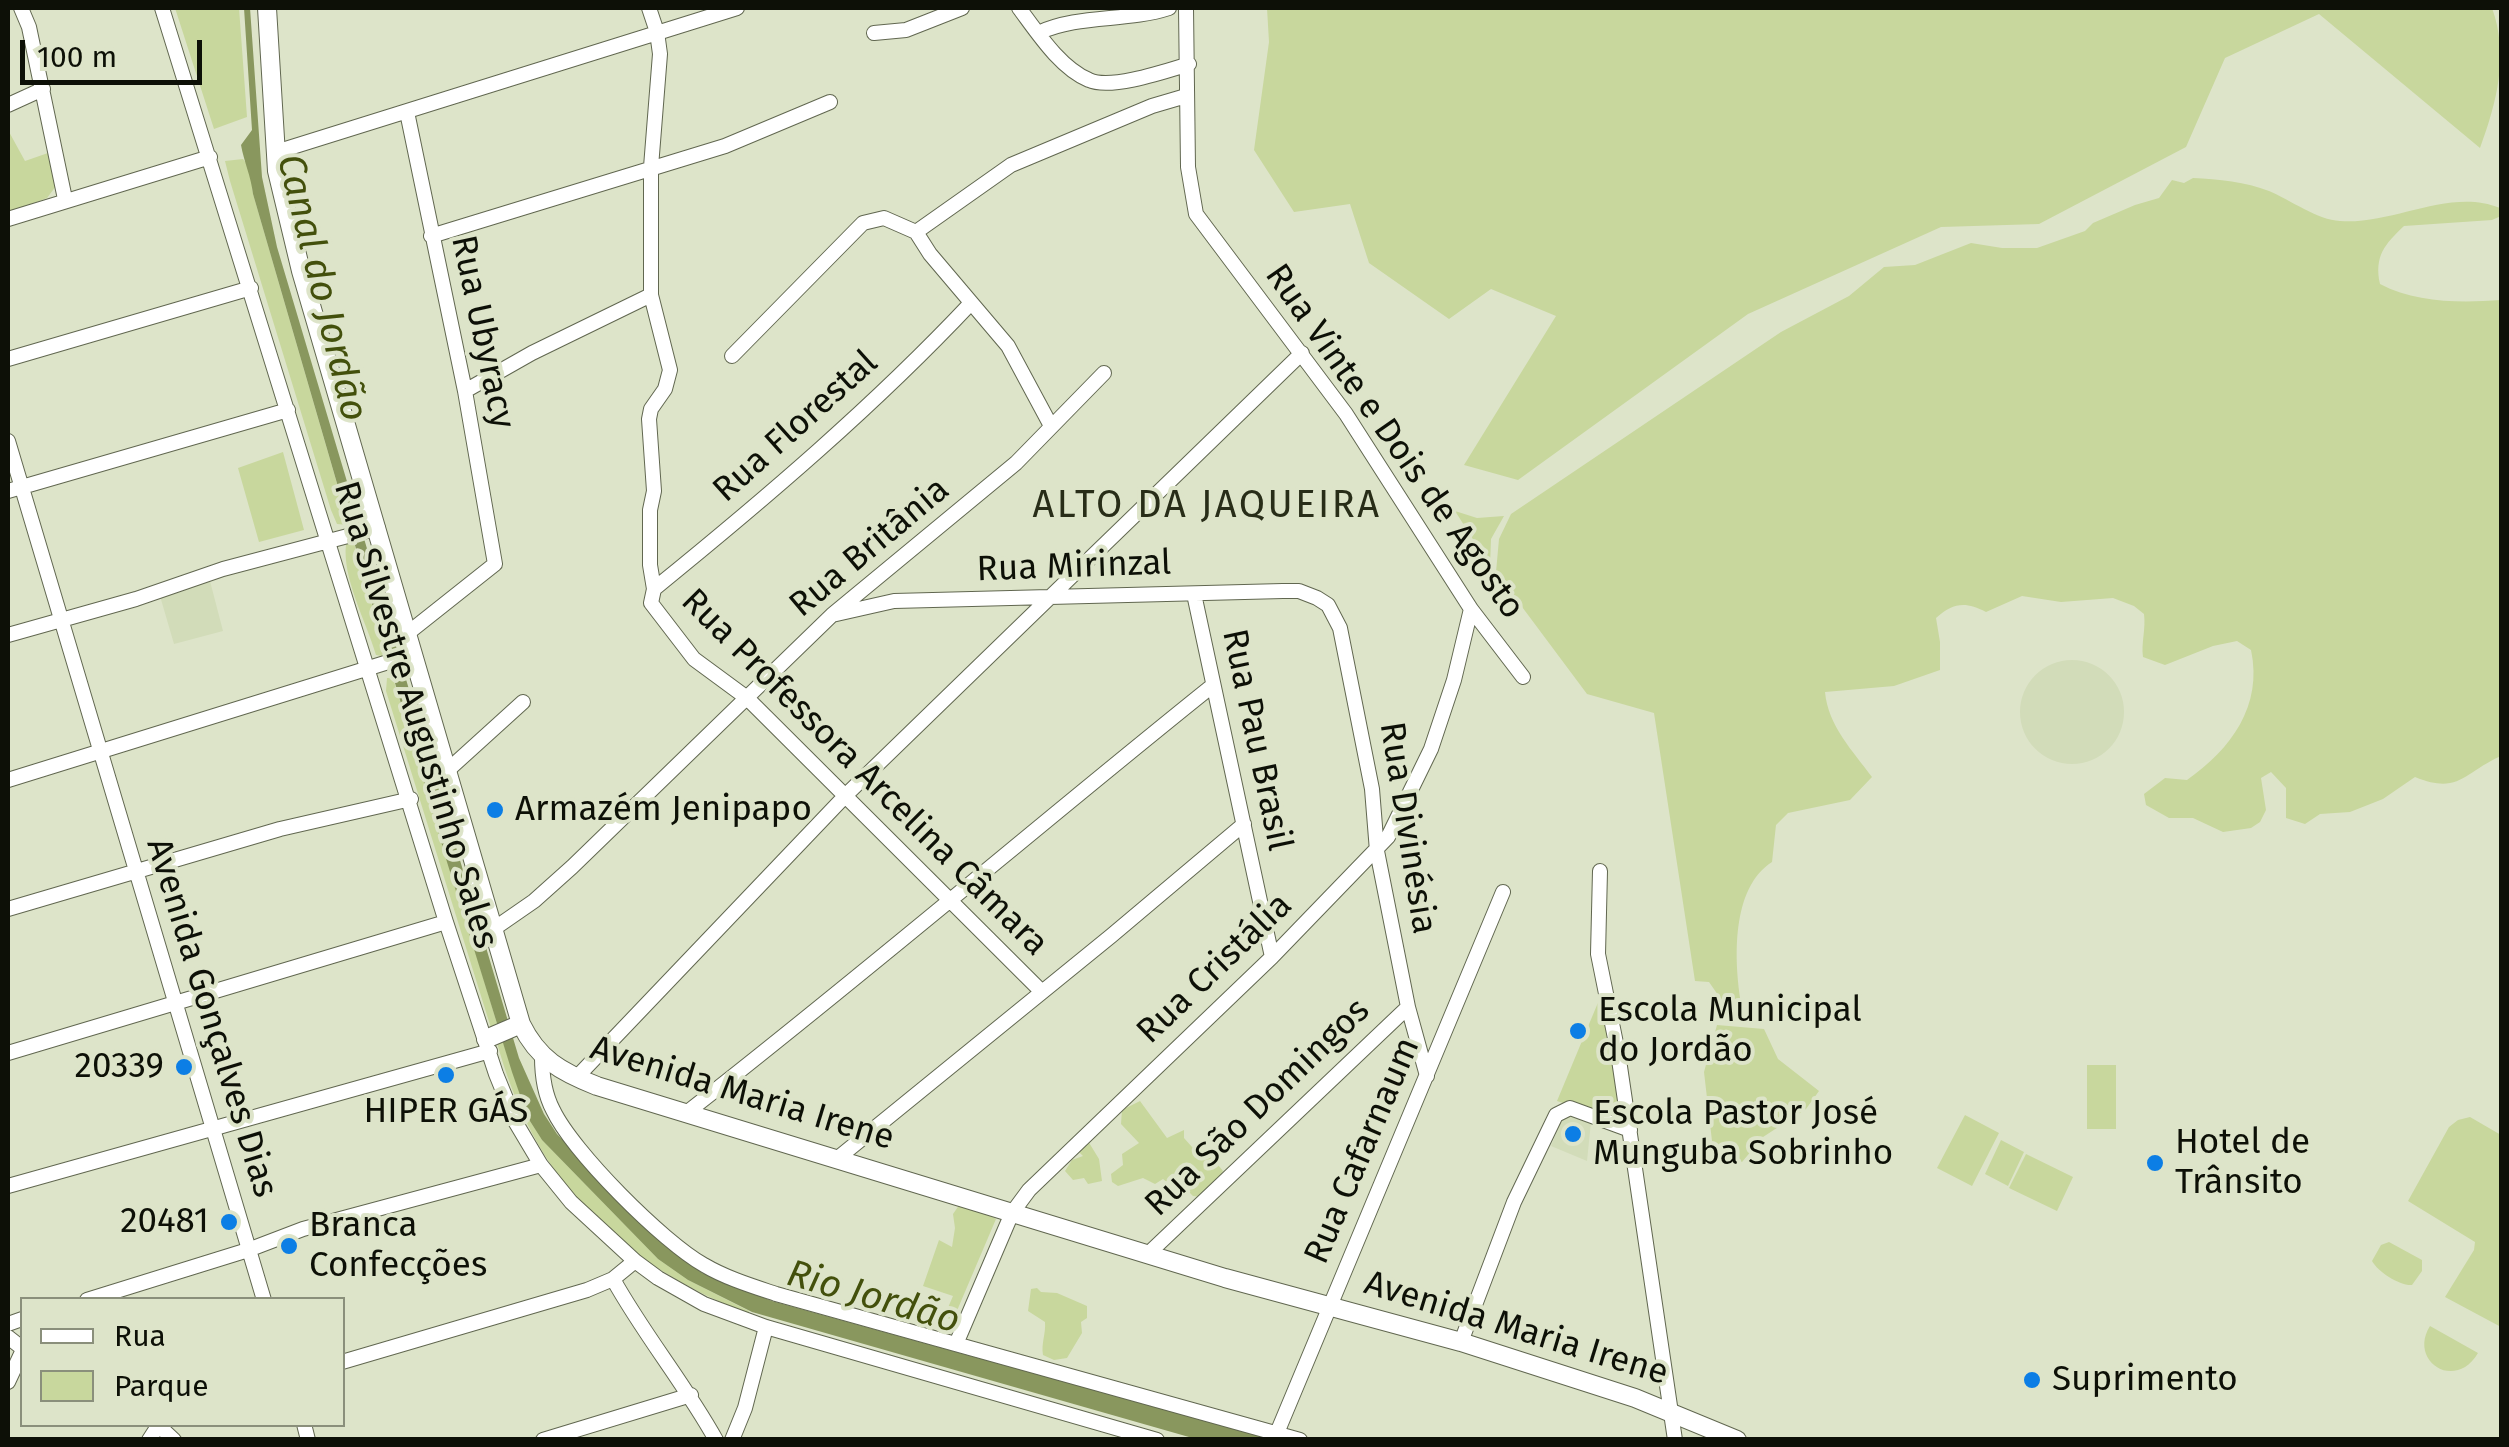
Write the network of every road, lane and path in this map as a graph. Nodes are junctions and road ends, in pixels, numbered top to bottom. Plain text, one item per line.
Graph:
1 (22, 8) edge
2 (162, 8) edge
3 (267, 8) edge
4 (649, 8) edge
5 (737, 8) edge
6 (962, 8) edge
7 (1019, 8) edge
8 (1169, 8) edge
9 (1186, 8) edge
10 (657, 32) junction
11 (874, 32) dead end
12 (1038, 33) junction
13 (1188, 64) junction
14 (43, 89) junction
15 (1186, 96) junction
16 (830, 102) dead end
17 (8, 104) edge
18 (407, 112) junction
19 (276, 152) junction
20 (210, 157) junction
21 (651, 167) junction
22 (66, 199) junction
23 (8, 219) edge
24 (916, 232) junction
25 (431, 236) junction
26 (251, 288) junction
27 (651, 295) junction
28 (972, 303) junction
29 (1302, 353) junction
30 (732, 356) dead end
31 (8, 359) edge
32 (1104, 373) dead end
33 (465, 391) junction
34 (288, 410) junction
35 (1051, 426) junction
36 (8, 441) edge
37 (14, 489) edge
38 (374, 529) junction
39 (333, 539) junction
40 (654, 588) junction
41 (1194, 594) junction
42 (1317, 598) joint
43 (1048, 599) junction
44 (1471, 609) junction
45 (832, 615) junction
46 (60, 621) junction
47 (408, 632) junction
48 (8, 635) edge
49 (410, 656) junction
50 (373, 667) junction
51 (1524, 677) dead end
52 (1212, 686) junction
53 (747, 698) junction
54 (523, 702) dead end
55 (100, 754) junction
56 (448, 770) junction
57 (8, 780) edge
58 (847, 794) junction
59 (411, 799) junction
60 (1244, 824) junction
61 (1377, 850) junction
62 (136, 870) junction
63 (1600, 871) dead end
64 (1503, 892) dead end
65 (950, 898) junction
66 (8, 909) edge
67 (446, 922) junction
68 (494, 928) junction
69 (1272, 957) junction
70 (1041, 991) junction
71 (175, 1003) junction
72 (1408, 1007) junction
73 (518, 1025) junction
74 (489, 1042) junction
75 (8, 1052) edge
76 (542, 1057) junction
77 (1427, 1076) junction
78 (576, 1078) junction
79 (685, 1114) junction
80 (215, 1130) junction
81 (1630, 1130) junction
82 (838, 1158) junction
83 (541, 1166) junction
84 (8, 1186) edge
85 (1012, 1213) junction
86 (248, 1250) junction
87 (1149, 1253) junction
88 (636, 1261) junction
89 (613, 1279) junction
90 (96, 1297) edge
91 (263, 1297) edge
92 (1332, 1306) junction
93 (766, 1327) junction
94 (1460, 1342) junction
95 (956, 1344) junction
96 (20, 1355) edge
97 (345, 1361) edge
98 (8, 1382) edge
99 (691, 1395) junction
100 (1672, 1412) junction
101 (1277, 1433) junction
102 (1140, 1437) edge
103 (542, 1440) edge
104 (716, 1440) edge
105 (732, 1440) edge
106 (1157, 1440) edge
107 (1300, 1440) edge
108 (1676, 1440) edge
109 (1737, 1440) edge

1 - 14 street
2 - 20 street, Rua Silvestre Augustinho Sales
3 - 19 main road, Avenida Maria Irene
4 - 10 street, Rua Professora Arcelina Câmara
5 - 10 street
6 - 11 street
7 - 12 street
8 - 12 street
9 - 13 street, Rua Vinte e Dois de Agosto
10 - 18 street
10 - 21 street, Rua Professora Arcelina Câmara
12 - 13 street
13 - 15 street, Rua Vinte e Dois de Agosto
14 - 17 street
14 - 22 street
15 - 24 street
15 - 29 street, Rua Vinte e Dois de Agosto
16 - 21 street
18 - 19 street
18 - 25 street, Rua Ubyracy
19 - 38 main road, Avenida Maria Irene
20 - 22 street
20 - 26 street, Rua Silvestre Augustinho Sales
21 - 25 street
21 - 27 street, Rua Professora Arcelina Câmara
22 - 23 street
24 - 28 street
24 - 30 street
25 - 33 street, Rua Ubyracy
26 - 31 street
26 - 34 street, Rua Silvestre Augustinho Sales
27 - 33 street
27 - 40 street, Rua Professora Arcelina Câmara
28 - 35 street
28 - 40 street, Rua Florestal
29 - 43 street
29 - 44 street, Rua Vinte e Dois de Agosto
32 - 35 street, Rua Britânia
33 - 47 street, Rua Ubyracy
34 - 37 street
34 - 39 street, Rua Silvestre Augustinho Sales
35 - 45 street, Rua Britânia
36 - 37 street, Avenida Gonçalves Dias
37 - 46 street, Avenida Gonçalves Dias
38 - 39 street
38 - 47 main road, Avenida Maria Irene
39 - 46 street
39 - 50 street, Rua Silvestre Augustinho Sales
40 - 53 street, Rua Professora Arcelina Câmara
41 - 42 street, Rua Mirinzal
41 - 43 street, Rua Mirinzal
41 - 52 street, Rua Pau Brasil
42 - 61 street, Rua Divinésia
43 - 45 street, Rua Mirinzal
43 - 58 street
44 - 51 street, Rua Vinte e Dois de Agosto
44 - 61 street, Rua Cristália
45 - 53 street, Rua Britânia
46 - 48 street
46 - 55 street, Avenida Gonçalves Dias
47 - 49 main road, Avenida Maria Irene
49 - 50 street
49 - 56 main road, Avenida Maria Irene
50 - 55 street
50 - 59 street, Rua Silvestre Augustinho Sales
52 - 60 street, Rua Pau Brasil
52 - 65 street
53 - 58 street, Rua Professora Arcelina Câmara
53 - 68 street, Rua Britânia
54 - 56 street
55 - 57 street
55 - 62 street, Avenida Gonçalves Dias
56 - 68 main road, Avenida Maria Irene
58 - 65 street, Rua Professora Arcelina Câmara
58 - 78 street
59 - 62 street
59 - 67 street, Rua Silvestre Augustinho Sales
60 - 69 street, Rua Pau Brasil
60 - 70 street
61 - 69 street, Rua Cristália
61 - 72 street, Rua Divinésia
62 - 66 street
62 - 71 street, Avenida Gonçalves Dias
63 - 81 street
64 - 77 street, Rua Cafarnaum
65 - 70 street, Rua Professora Arcelina Câmara
65 - 79 street
67 - 71 street
67 - 74 street, Rua Silvestre Augustinho Sales
68 - 73 main road, Avenida Maria Irene
69 - 85 street, Rua Cristália
70 - 82 street
71 - 75 street
71 - 80 street, Avenida Gonçalves Dias
72 - 77 street, Rua Divinésia
72 - 87 street, Rua São Domingos
73 - 74 main road
73 - 76 main road, Avenida Maria Irene
74 - 80 street
74 - 83 street, Rua Silvestre Augustinho Sales
76 - 78 main road, Avenida Maria Irene
76 - 95 street
77 - 92 street, Rua Cafarnaum
78 - 79 main road, Avenida Maria Irene
79 - 82 main road, Avenida Maria Irene
80 - 84 street
80 - 86 street, Avenida Gonçalves Dias
81 - 94 street
81 - 100 street
82 - 85 main road, Avenida Maria Irene
83 - 86 street
83 - 88 street, Rua Silvestre Augustinho Sales
85 - 87 main road, Avenida Maria Irene
85 - 95 street, Rua Cristália
86 - 90 street
86 - 91 street, Avenida Gonçalves Dias
87 - 92 main road, Avenida Maria Irene
88 - 89 street
88 - 93 street, Rua Silvestre Augustinho Sales
89 - 97 street
89 - 99 street
92 - 94 main road, Avenida Maria Irene
92 - 101 street, Rua Cafarnaum
93 - 102 street, Rua Silvestre Augustinho Sales
93 - 105 street
94 - 100 main road, Avenida Maria Irene
95 - 101 street
96 - 98 street
99 - 103 street
99 - 104 street
100 - 108 street
100 - 109 main road, Avenida Maria Irene
101 - 107 street
102 - 106 street, Rua Silvestre Augustinho Sales

